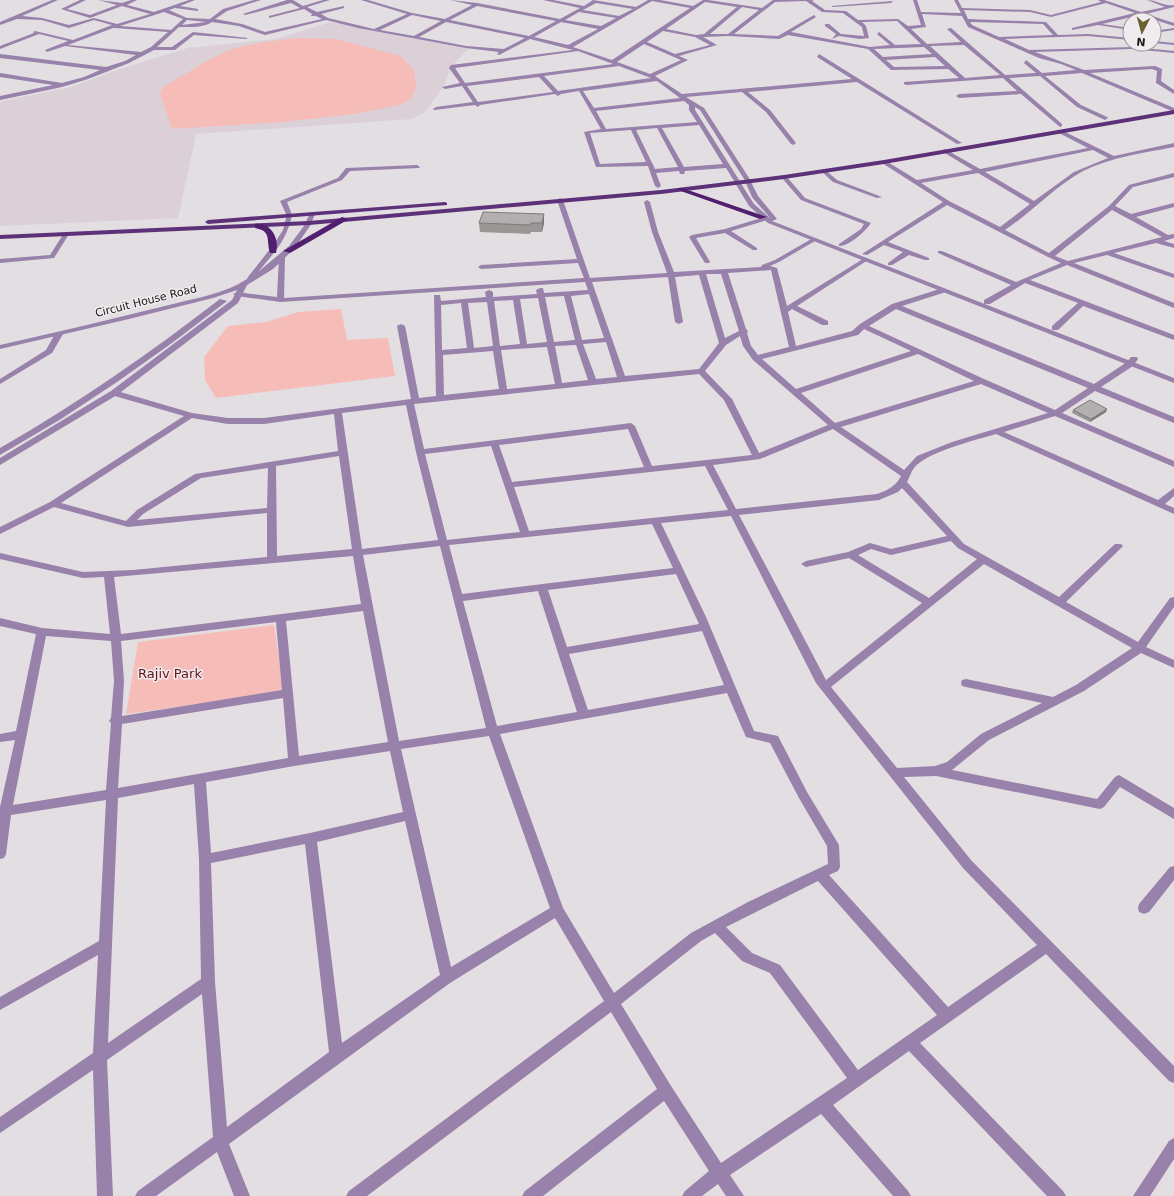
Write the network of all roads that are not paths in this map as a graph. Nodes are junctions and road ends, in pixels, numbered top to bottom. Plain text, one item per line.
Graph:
1 (56, 0) edge
2 (84, 0) edge
3 (100, 0) edge
4 (135, 0) edge
5 (175, 0) edge
6 (193, 0) edge
7 (246, 0) edge
8 (259, 0) edge
9 (328, 0) edge
10 (363, 0) edge
11 (452, 0) edge
12 (485, 0) edge
13 (545, 0) edge
14 (652, 0) edge
15 (706, 0) edge
16 (763, 0) edge
17 (781, 0) edge
18 (807, 0) edge
19 (812, 0) edge
20 (852, 0) edge
21 (915, 0) edge
22 (956, 0) edge
23 (1149, 0) edge
24 (290, 1) edge
25 (596, 1) edge
26 (1103, 1) edge
27 (670, 2) edge
28 (774, 2) junction
29 (891, 2) dead end
30 (181, 4) junction
31 (858, 4) junction
32 (122, 5) junction
33 (475, 5) junction
34 (41, 6) junction
35 (342, 6) dead end
36 (741, 6) junction
37 (174, 7) junction
38 (584, 7) junction
39 (1172, 7) edge
40 (304, 8) junction
41 (637, 8) junction
42 (695, 8) junction
43 (818, 8) junction
44 (863, 8) dead end
45 (62, 9) junction
46 (763, 9) junction
47 (164, 10) junction
48 (196, 10) dead end
49 (578, 10) junction
50 (212, 12) dead end
51 (963, 12) junction
52 (1135, 12) edge
53 (1150, 12) edge
54 (920, 13) junction
55 (154, 14) junction
56 (245, 14) dead end
57 (411, 14) junction
58 (207, 15) dead end
59 (316, 15) junction
60 (814, 16) dead end
61 (873, 16) dead end
62 (15, 17) junction
63 (271, 17) dead end
64 (308, 17) dead end
65 (620, 18) junction
66 (1122, 18) edge
67 (186, 19) junction
68 (199, 19) junction
69 (326, 19) junction
70 (212, 20) junction
71 (560, 20) junction
72 (878, 20) junction
73 (967, 20) junction
74 (444, 21) junction
75 (858, 21) junction
76 (1162, 21) edge
77 (285, 23) dead end
78 (0, 24) edge
79 (58, 24) junction
80 (1092, 24) junction
81 (1174, 25) edge
82 (114, 26) junction
83 (179, 26) junction
84 (827, 26) dead end
85 (602, 28) junction
86 (907, 28) junction
87 (1074, 28) dead end
88 (1122, 28) edge
89 (949, 29) dead end
90 (1174, 29) edge
91 (374, 30) junction
92 (664, 30) junction
93 (255, 31) junction
94 (1162, 31) edge
95 (39, 32) junction
96 (172, 32) junction
97 (787, 33) junction
98 (879, 33) dead end
99 (706, 35) junction
100 (729, 35) junction
101 (839, 35) junction
102 (696, 36) junction
103 (1056, 36) junction
104 (415, 37) junction
105 (529, 37) junction
106 (246, 38) dead end
107 (998, 38) junction
108 (1122, 38) edge
109 (75, 41) junction
110 (830, 41) junction
111 (644, 42) junction
112 (965, 42) junction
113 (1171, 44) edge
114 (62, 45) junction
115 (925, 45) junction
116 (569, 47) junction
117 (894, 47) junction
118 (0, 48) edge
119 (153, 48) junction
120 (870, 48) junction
121 (580, 50) junction
122 (47, 51) dead end
123 (504, 51) junction
124 (1026, 51) junction
125 (1171, 52) edge
126 (142, 54) junction
127 (937, 55) junction
128 (0, 56) edge
129 (675, 56) junction
130 (819, 56) dead end
131 (882, 59) junction
132 (488, 61) junction
133 (614, 62) junction
134 (1026, 62) dead end
135 (620, 64) junction
136 (949, 66) junction
137 (106, 69) junction
138 (1083, 71) junction
139 (1039, 74) junction
140 (0, 75) edge
141 (540, 75) junction
142 (652, 76) junction
143 (1003, 76) junction
144 (658, 79) junction
145 (963, 79) junction
146 (856, 80) junction
147 (906, 83) dead end
148 (62, 85) junction
149 (464, 85) junction
150 (445, 87) dead end
151 (744, 90) junction
152 (581, 91) junction
153 (1022, 92) junction
154 (1174, 92) edge
155 (558, 94) junction
156 (959, 96) dead end
157 (0, 98) edge
158 (684, 98) junction
159 (692, 104) junction
160 (478, 105) junction
161 (436, 109) dead end
162 (1172, 109) edge
163 (593, 110) junction
164 (1105, 118) junction
165 (701, 123) junction
166 (659, 127) junction
167 (1060, 128) junction
168 (633, 129) junction
169 (605, 131) junction
170 (794, 143) dead end
171 (959, 143) junction
172 (1174, 145) edge
173 (1094, 148) junction
174 (945, 151) junction
175 (1113, 158) junction
176 (884, 162) junction
177 (650, 164) junction
178 (728, 166) junction
179 (418, 167) dead end
180 (652, 171) junction
181 (682, 171) junction
182 (824, 171) junction
183 (981, 171) junction
184 (1174, 175) edge
185 (784, 177) junction
186 (746, 179) junction
187 (737, 180) junction
188 (916, 182) junction
189 (658, 186) junction
190 (680, 189) junction
191 (879, 196) dead end
192 (560, 200) junction
193 (525, 201) junction
194 (647, 202) dead end
195 (947, 202) junction
196 (491, 204) junction
197 (1034, 204) junction
198 (1174, 205) edge
199 (1110, 207) junction
200 (312, 214) junction
201 (289, 215) junction
202 (1130, 216) junction
203 (764, 218) junction
204 (345, 220) junction
205 (309, 223) junction
206 (287, 224) junction
207 (258, 226) junction
208 (1000, 230) junction
209 (0, 231) edge
210 (726, 231) junction
211 (66, 234) junction
212 (0, 237) edge
213 (1171, 237) edge
214 (813, 240) junction
215 (1158, 241) junction
216 (887, 244) dead end
217 (841, 245) junction
218 (1174, 246) edge
219 (755, 249) dead end
220 (273, 251) junction
221 (908, 252) junction
222 (940, 252) dead end
223 (285, 254) junction
224 (1110, 254) junction
225 (1050, 256) junction
226 (865, 257) junction
227 (927, 259) dead end
228 (581, 260) junction
229 (0, 262) edge
230 (707, 262) dead end
231 (1067, 263) junction
232 (890, 264) junction
233 (481, 267) dead end
234 (754, 269) junction
235 (724, 271) junction
236 (702, 272) junction
237 (671, 274) junction
238 (1174, 276) edge
239 (587, 280) junction
240 (1024, 280) junction
241 (246, 282) junction
242 (539, 283) junction
243 (1017, 285) junction
244 (488, 286) junction
245 (437, 289) junction
246 (943, 290) junction
247 (591, 292) junction
248 (567, 294) junction
249 (237, 295) junction
250 (542, 295) junction
251 (516, 297) junction
252 (490, 299) junction
253 (280, 300) junction
254 (464, 301) junction
255 (987, 302) junction
256 (437, 303) junction
257 (1082, 303) junction
258 (792, 306) junction
259 (895, 306) junction
260 (1174, 306) edge
261 (784, 311) junction
262 (679, 322) dead end
263 (825, 323) dead end
264 (401, 326) dead end
265 (863, 326) junction
266 (1055, 328) junction
267 (744, 331) junction
268 (60, 334) junction
269 (1172, 335) edge
270 (608, 340) junction
271 (579, 343) junction
272 (723, 343) junction
273 (551, 345) junction
274 (0, 347) edge
275 (524, 347) junction
276 (793, 348) junction
277 (497, 349) junction
278 (471, 351) junction
279 (917, 352) junction
280 (438, 353) junction
281 (756, 358) junction
282 (1132, 361) junction
283 (700, 371) junction
284 (1174, 375) edge
285 (622, 380) junction
286 (1174, 380) edge
287 (981, 381) junction
288 (0, 382) edge
289 (593, 382) junction
290 (559, 386) junction
291 (1094, 388) junction
292 (503, 391) junction
293 (795, 392) junction
294 (114, 393) junction
295 (440, 398) junction
296 (413, 403) junction
297 (338, 413) junction
298 (1056, 413) junction
299 (191, 415) junction
300 (1174, 420) edge
301 (834, 426) junction
302 (998, 432) junction
303 (494, 442) junction
304 (0, 452) edge
305 (420, 452) junction
306 (343, 453) junction
307 (757, 457) junction
308 (0, 462) edge
309 (708, 463) junction
310 (272, 464) junction
311 (1174, 464) edge
312 (649, 469) junction
313 (904, 478) junction
314 (509, 484) junction
315 (1174, 491) edge
316 (53, 504) junction
317 (1159, 504) junction
318 (273, 510) junction
319 (1174, 511) edge
320 (734, 513) junction
321 (655, 520) junction
322 (128, 524) junction
323 (0, 531) edge
324 (525, 534) junction
325 (953, 538) junction
326 (443, 542) junction
327 (1118, 546) dead end
328 (358, 552) junction
329 (850, 555) junction
330 (0, 556) edge
331 (272, 559) junction
332 (984, 559) junction
333 (806, 564) dead end
334 (679, 570) junction
335 (110, 574) junction
336 (542, 587) junction
337 (458, 598) junction
338 (1174, 600) edge
339 (1060, 602) junction
340 (930, 603) junction
341 (368, 607) junction
342 (281, 618) junction
343 (0, 622) edge
344 (705, 627) junction
345 (42, 632) junction
346 (116, 638) junction
347 (1140, 648) junction
348 (563, 651) junction
349 (1174, 664) edge
350 (966, 683) dead end
351 (825, 686) junction
352 (731, 688) junction
353 (288, 693) junction
354 (1054, 701) junction
355 (584, 715) junction
356 (115, 721) junction
357 (493, 731) junction
358 (21, 735) junction
359 (0, 738) edge
360 (394, 747) junction
361 (294, 761) junction
362 (936, 771) junction
363 (894, 772) junction
364 (200, 778) junction
365 (112, 794) junction
366 (3, 812) edge
367 (1174, 814) edge
368 (410, 815) junction
369 (310, 838) junction
370 (0, 854) edge
371 (205, 859) junction
372 (1174, 871) edge
373 (820, 874) junction
374 (1144, 908) dead end
375 (557, 910) junction
376 (716, 926) junction
377 (104, 945) junction
378 (1047, 945) junction
379 (447, 978) junction
380 (208, 982) junction
381 (612, 1003) junction
382 (0, 1004) edge
383 (947, 1016) junction
384 (910, 1042) junction
385 (337, 1056) junction
386 (100, 1058) junction
387 (1174, 1076) edge
388 (856, 1079) junction
389 (666, 1091) junction
390 (822, 1104) junction
391 (0, 1126) edge
392 (221, 1142) junction
393 (1174, 1146) edge
394 (719, 1173) junction
395 (105, 1196) edge
396 (143, 1196) edge
397 (242, 1196) edge
398 (354, 1196) edge
399 (530, 1196) edge
400 (690, 1196) edge
401 (736, 1196) edge
402 (903, 1196) edge
403 (1058, 1196) edge
404 (1141, 1196) edge

1 - 34 street
2 - 45 street
3 - 32 street
4 - 32 street
5 - 30 street
6 - 30 street
7 - 50 street
8 - 70 street
9 - 40 street
10 - 57 street
11 - 33 street
12 - 33 street
13 - 38 street
14 - 27 street
14 - 41 street
15 - 36 street
15 - 42 street
16 - 28 street
17 - 18 street
17 - 28 street
18 - 19 street
18 - 43 street
20 - 31 street
21 - 54 street
22 - 51 street
23 - 39 street
24 - 40 street
24 - 56 street
25 - 38 street
25 - 41 street
26 - 51 street
26 - 52 street
27 - 42 street
28 - 46 street
29 - 31 street
30 - 37 street
31 - 43 street
31 - 44 street
32 - 45 street
32 - 55 street
33 - 71 street
33 - 74 street
34 - 45 street
34 - 62 street
35 - 59 street
36 - 46 street
36 - 99 street
37 - 47 street
37 - 48 street
38 - 49 street
39 - 53 street
40 - 59 street
40 - 63 street
41 - 65 street
42 - 92 street
43 - 75 street
46 - 100 street
47 - 55 street
47 - 67 street
49 - 65 street
49 - 71 street
51 - 54 street
51 - 73 street
54 - 86 street
55 - 82 street
57 - 74 street
57 - 91 street
58 - 68 street
59 - 64 street
59 - 69 street
60 - 97 street
61 - 72 street
62 - 78 street
62 - 79 street
65 - 85 street
66 - 80 street
67 - 68 street
67 - 83 street
68 - 70 street
69 - 91 street
69 - 93 street
70 - 83 street
70 - 93 street
71 - 85 street
71 - 105 street
72 - 75 street
72 - 86 street
73 - 103 street
73 - 107 street
74 - 104 street
74 - 105 street
75 - 101 street
76 - 81 street
77 - 93 street
79 - 82 street
79 - 95 street
80 - 87 street
80 - 88 street
82 - 96 street
82 - 109 street
83 - 96 street
84 - 101 street
85 - 116 street
86 - 115 street
89 - 112 street
90 - 94 street
91 - 104 street
92 - 102 street
92 - 111 street
95 - 109 street
95 - 118 street
96 - 119 street
97 - 100 street
97 - 110 street
98 - 117 street
99 - 100 street
99 - 102 street
101 - 110 street
102 - 129 street
103 - 107 street
103 - 108 street
104 - 123 street
105 - 116 street
105 - 123 street
106 - 119 street
107 - 124 street
109 - 114 street
110 - 120 street
111 - 129 street
111 - 133 street
112 - 115 street
112 - 143 street
113 - 125 street
114 - 122 street
114 - 126 street
115 - 117 street
115 - 127 street
116 - 121 street
117 - 120 street
119 - 126 street
120 - 131 street
121 - 132 street
121 - 133 street
123 - 132 street
124 - 125 street
124 - 138 street
126 - 137 street
127 - 131 street
127 - 136 street
128 - 137 street
129 - 142 street
130 - 146 street
131 - 136 street
132 - 149 street
133 - 135 street
134 - 139 street
135 - 141 street
135 - 142 street
136 - 145 street
137 - 148 street
138 - 139 street
138 - 154 street
138 - 162 street
139 - 143 street
139 - 164 street
140 - 148 street
141 - 149 street
141 - 155 street
142 - 144 street
143 - 145 street
143 - 153 street
144 - 152 street
144 - 158 street
145 - 147 street
146 - 151 street
146 - 171 street
148 - 157 street
149 - 150 street
149 - 160 street
151 - 158 street
151 - 170 street
152 - 155 street
152 - 163 street
153 - 156 street
153 - 167 street
155 - 160 street
158 - 159 street
158 - 163 street
159 - 165 street
159 - 186 street
160 - 161 street
162 - 164 main road
162 - 167 main road
163 - 169 street
164 - 167 main road
165 - 166 street
165 - 178 street
166 - 168 street
166 - 181 street
167 - 171 main road
167 - 173 street
167 - 174 main road
168 - 169 street
168 - 177 street
169 - 177 street
171 - 186 main road
172 - 175 street
173 - 175 street
173 - 183 street
174 - 176 main road
174 - 183 street
175 - 197 street
176 - 182 main road
176 - 188 street
177 - 180 street
178 - 181 street
178 - 187 street
179 - 201 street
180 - 181 street
180 - 189 street
182 - 185 main road
182 - 191 street
183 - 188 street
183 - 197 street
184 - 199 street
185 - 186 main road
185 - 217 street
186 - 187 main road
186 - 217 street
187 - 189 main road
187 - 190 main road
187 - 203 street
188 - 195 street
189 - 193 main road
190 - 192 main road
190 - 203 highway
192 - 193 main road
192 - 228 street
193 - 196 main road
194 - 237 street
195 - 208 street
195 - 226 street
196 - 200 main road
196 - 204 main road
197 - 208 street
198 - 202 street
199 - 202 street
199 - 225 street
200 - 201 main road
200 - 205 street, Circuit House Road
201 - 206 street
201 - 209 main road
202 - 213 street
203 - 210 street
203 - 214 street
204 - 205 main road
204 - 223 highway
205 - 206 main road
205 - 223 street, Circuit House Road
206 - 207 main road
206 - 220 street
207 - 211 main road
207 - 220 highway
208 - 225 street
210 - 219 street
210 - 230 street
211 - 212 main road
211 - 229 street
213 - 215 street
214 - 226 street
214 - 234 street
215 - 218 street
215 - 224 street
216 - 221 street
217 - 226 street
220 - 241 street
221 - 227 street
221 - 232 street
222 - 243 street
223 - 241 street, Circuit House Road
223 - 253 street
224 - 231 street
224 - 238 street
225 - 231 street
226 - 232 street
226 - 246 street
226 - 258 street
228 - 233 street
228 - 239 street
231 - 240 street
231 - 260 street
232 - 255 street
234 - 235 street
234 - 261 street
235 - 236 street
235 - 267 street
236 - 237 street
236 - 272 street
237 - 239 street
237 - 262 street
239 - 242 street
239 - 247 street
240 - 243 street
240 - 257 street
241 - 249 street
241 - 268 street, Circuit House Road
242 - 244 street
242 - 250 street
243 - 255 street
244 - 245 street
244 - 252 street
245 - 253 street
245 - 256 street
246 - 259 street
246 - 282 street
247 - 248 street
247 - 270 street
248 - 250 street
248 - 271 street
249 - 253 street
249 - 294 street
249 - 304 street
250 - 251 street
250 - 273 street
251 - 252 street
251 - 275 street
252 - 254 street
252 - 277 street
254 - 256 street
254 - 278 street
255 - 266 street
256 - 280 street
257 - 266 street
257 - 269 street
258 - 261 street
258 - 263 street
259 - 265 street
259 - 291 street
261 - 276 street
264 - 296 street
265 - 276 street
265 - 279 street
266 - 282 street
267 - 272 street
267 - 281 street
268 - 274 street, Circuit House Road
268 - 288 street
270 - 271 street
270 - 285 street
271 - 273 street
271 - 289 street
272 - 283 street
273 - 275 street
273 - 290 street
275 - 277 street
276 - 281 street
277 - 278 street
277 - 292 street
278 - 280 street
279 - 287 street
279 - 293 street
280 - 295 street
281 - 293 street
282 - 284 street
282 - 286 street
282 - 291 street
283 - 285 street
283 - 307 street
285 - 289 street
287 - 298 street
287 - 301 street
289 - 290 street
290 - 292 street
291 - 298 street
291 - 300 street
292 - 295 street
293 - 301 street
294 - 299 street
294 - 308 street
295 - 296 street
296 - 297 street
296 - 305 street
297 - 299 street
297 - 306 street
298 - 302 street
298 - 311 street
299 - 316 street
301 - 307 street
301 - 313 street
302 - 313 street
302 - 317 street
303 - 305 street
303 - 312 street
303 - 314 street
305 - 326 street
306 - 310 street
306 - 328 street
307 - 309 street
309 - 312 street
309 - 320 street
310 - 318 street
310 - 322 street
312 - 314 street
313 - 320 street
313 - 325 street
314 - 324 street
315 - 317 street
316 - 322 street
316 - 323 street
317 - 319 street
318 - 322 street
318 - 331 street
320 - 321 street
320 - 351 street
321 - 324 street
321 - 334 street
324 - 326 street
325 - 329 street
325 - 332 street
326 - 328 street
326 - 337 street
327 - 339 street
328 - 331 street
328 - 341 street
329 - 333 street
329 - 340 street
330 - 335 street
331 - 335 street
332 - 339 street
332 - 340 street
334 - 336 street
334 - 344 street
335 - 346 street
336 - 337 street
336 - 348 street
337 - 357 street
338 - 347 street
339 - 347 street
340 - 351 street
341 - 342 street
341 - 360 street
342 - 346 street
342 - 353 street
343 - 345 street
344 - 348 street
344 - 352 street
345 - 346 street
345 - 358 street
346 - 356 street
347 - 349 street
347 - 354 street
348 - 355 street
350 - 354 street
351 - 363 street
352 - 355 street
352 - 373 street
353 - 356 street
353 - 361 street
354 - 362 street
355 - 357 street
356 - 365 street
357 - 360 street
357 - 375 street
358 - 359 street
358 - 366 street
360 - 361 street
360 - 368 street
361 - 364 street
362 - 363 street
362 - 367 street
363 - 378 street
364 - 365 street
364 - 371 street
365 - 366 street
365 - 377 street
366 - 370 street
368 - 369 street
368 - 379 street
369 - 371 street
369 - 385 street
371 - 380 street
372 - 374 street
373 - 376 street
373 - 383 street
375 - 379 street
375 - 381 street
376 - 381 street
376 - 388 street
377 - 382 street
377 - 386 street
378 - 383 street
378 - 387 street
379 - 385 street
380 - 386 street
380 - 392 street
381 - 389 street
381 - 398 street
383 - 384 street
384 - 388 street
384 - 403 street
385 - 392 street
386 - 391 street
386 - 395 street
388 - 390 street
389 - 394 street
389 - 399 street
390 - 394 street
390 - 402 street
392 - 396 street
392 - 397 street
393 - 404 street
394 - 400 street
394 - 401 street

